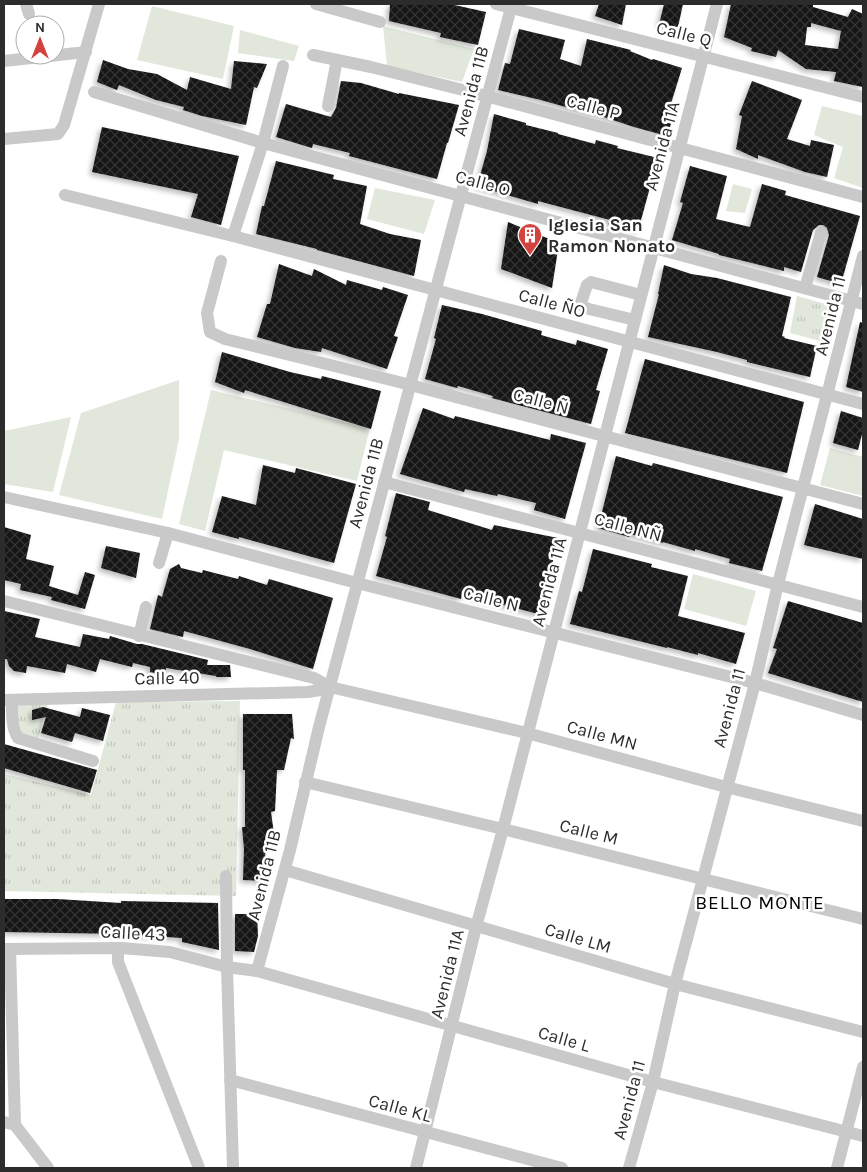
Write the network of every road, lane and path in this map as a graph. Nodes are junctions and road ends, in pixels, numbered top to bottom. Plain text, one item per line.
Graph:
1 (99, 4) edge
2 (316, 4) edge
3 (496, 4) edge
4 (717, 4) edge
5 (512, 6) edge
6 (380, 22) dead end
7 (86, 52) junction
8 (313, 55) dead end
9 (703, 57) junction
10 (337, 60) junction
11 (4, 61) edge
12 (283, 66) dead end
13 (94, 92) dead end
14 (487, 97) junction
15 (863, 98) edge
16 (328, 106) dead end
17 (4, 139) edge
18 (263, 143) junction
19 (680, 148) junction
20 (65, 195) dead end
21 (461, 195) junction
22 (863, 197) edge
23 (821, 233) dead end
24 (233, 236) junction
25 (654, 247) junction
26 (863, 256) edge
27 (221, 261) dead end
28 (805, 288) junction
29 (436, 290) junction
30 (641, 295) junction
31 (858, 302) edge
32 (635, 320) junction
33 (629, 342) junction
34 (410, 385) junction
35 (828, 395) junction
36 (863, 404) edge
37 (605, 436) junction
38 (384, 482) junction
39 (804, 487) junction
40 (4, 497) edge
41 (863, 504) edge
42 (168, 533) junction
43 (580, 533) junction
44 (159, 563) dead end
45 (357, 583) junction
46 (778, 584) junction
47 (4, 601) edge
48 (863, 606) edge
49 (146, 607) dead end
50 (554, 633) junction
51 (139, 636) junction
52 (755, 683) junction
53 (330, 687) junction
54 (8, 700) edge
55 (863, 714) edge
56 (527, 733) junction
57 (93, 762) dead end
58 (305, 782) junction
59 (726, 787) junction
60 (863, 821) edge
61 (503, 829) junction
62 (284, 870) junction
63 (226, 876) dead end
64 (702, 879) junction
65 (863, 919) edge
66 (476, 927) junction
67 (118, 948) junction
68 (7, 949) edge
69 (226, 967) junction
70 (257, 972) junction
71 (675, 984) junction
72 (452, 1025) junction
73 (863, 1032) edge
74 (863, 1068) edge
75 (230, 1080) junction
76 (653, 1082) junction
77 (10, 1124) edge
78 (846, 1131) junction
79 (425, 1133) junction
80 (863, 1136) edge
81 (48, 1168) edge
82 (200, 1168) edge
83 (233, 1168) edge
84 (416, 1168) edge
85 (562, 1168) edge
86 (629, 1168) edge
87 (837, 1168) edge

1 - 7 street
2 - 6 street
3 - 5 street, Calle Q
4 - 9 street, Avenida 11A
5 - 9 street, Calle Q
5 - 14 street, Avenida 11B
7 - 11 street
7 - 17 street
8 - 10 street, Calle P
9 - 15 street, Calle Q
9 - 19 street, Avenida 11A
10 - 14 street, Calle P
10 - 16 street
12 - 18 street
13 - 18 street, Calle O
14 - 19 street, Calle P
14 - 21 street, Avenida 11B
18 - 21 street, Calle O
18 - 24 street
19 - 22 street, Calle P
19 - 25 street, Avenida 11A
20 - 24 street, Calle ÑO
21 - 25 street, Calle O
21 - 29 street, Avenida 11B
23 - 28 street
24 - 29 street, Calle ÑO
25 - 28 street, Calle O
25 - 30 street, Avenida 11A
26 - 31 street, Avenida 11
27 - 34 street, Calle Ñ
28 - 31 street, Calle O
29 - 33 street, Calle ÑO
29 - 34 street, Avenida 11B
30 - 32 street, Avenida 11A
30 - 32 street
31 - 35 street, Avenida 11
32 - 33 street, Avenida 11A
33 - 35 street, Calle ÑO
33 - 37 street, Avenida 11A
34 - 37 street, Calle Ñ
34 - 38 street, Avenida 11B
35 - 36 street, Calle ÑO
35 - 39 street, Avenida 11
37 - 39 street, Calle Ñ
37 - 43 street, Avenida 11A
38 - 43 street, Calle NÑ
38 - 45 street, Avenida 11B
39 - 41 street, Calle Ñ
39 - 46 street, Avenida 11
40 - 42 street, Calle N
42 - 44 street
42 - 45 street, Calle N
43 - 46 street, Calle NÑ
43 - 50 street, Avenida 11A
45 - 50 street, Calle N
45 - 53 street, Avenida 11B
46 - 48 street, Calle NÑ
46 - 52 street, Avenida 11
47 - 51 street
49 - 51 street
50 - 52 street, Calle N
50 - 56 street, Avenida 11A
51 - 53 street
52 - 55 street, Calle N
52 - 59 street, Avenida 11
53 - 54 street, Calle 40
53 - 56 street, Calle MN
53 - 58 street, Avenida 11B
54 - 57 street
56 - 59 street, Calle MN
56 - 61 street, Avenida 11A
58 - 61 street, Calle M
58 - 62 street, Avenida 11B
59 - 60 street, Calle MN
59 - 64 street, Avenida 11
61 - 64 street, Calle M
61 - 66 street, Avenida 11A
62 - 66 street, Calle LM
62 - 70 street, Avenida 11B
63 - 69 street
64 - 65 street, Calle M
64 - 71 street, Avenida 11
66 - 71 street, Calle LM
66 - 72 street, Avenida 11A
67 - 68 street, Calle 43
67 - 69 street, Calle 43
67 - 82 street
68 - 77 street
69 - 70 street, Calle 43
69 - 75 street
70 - 72 street, Calle L
71 - 73 street, Calle LM
71 - 76 street, Avenida 11
72 - 76 street, Calle L
72 - 79 street, Avenida 11A
74 - 78 street
75 - 79 street, Calle KL
75 - 83 street
76 - 78 street, Calle L
76 - 86 street, Avenida 11
77 - 81 street
78 - 80 street, Calle L
78 - 87 street
79 - 84 street, Avenida 11A
79 - 85 street, Calle KL

